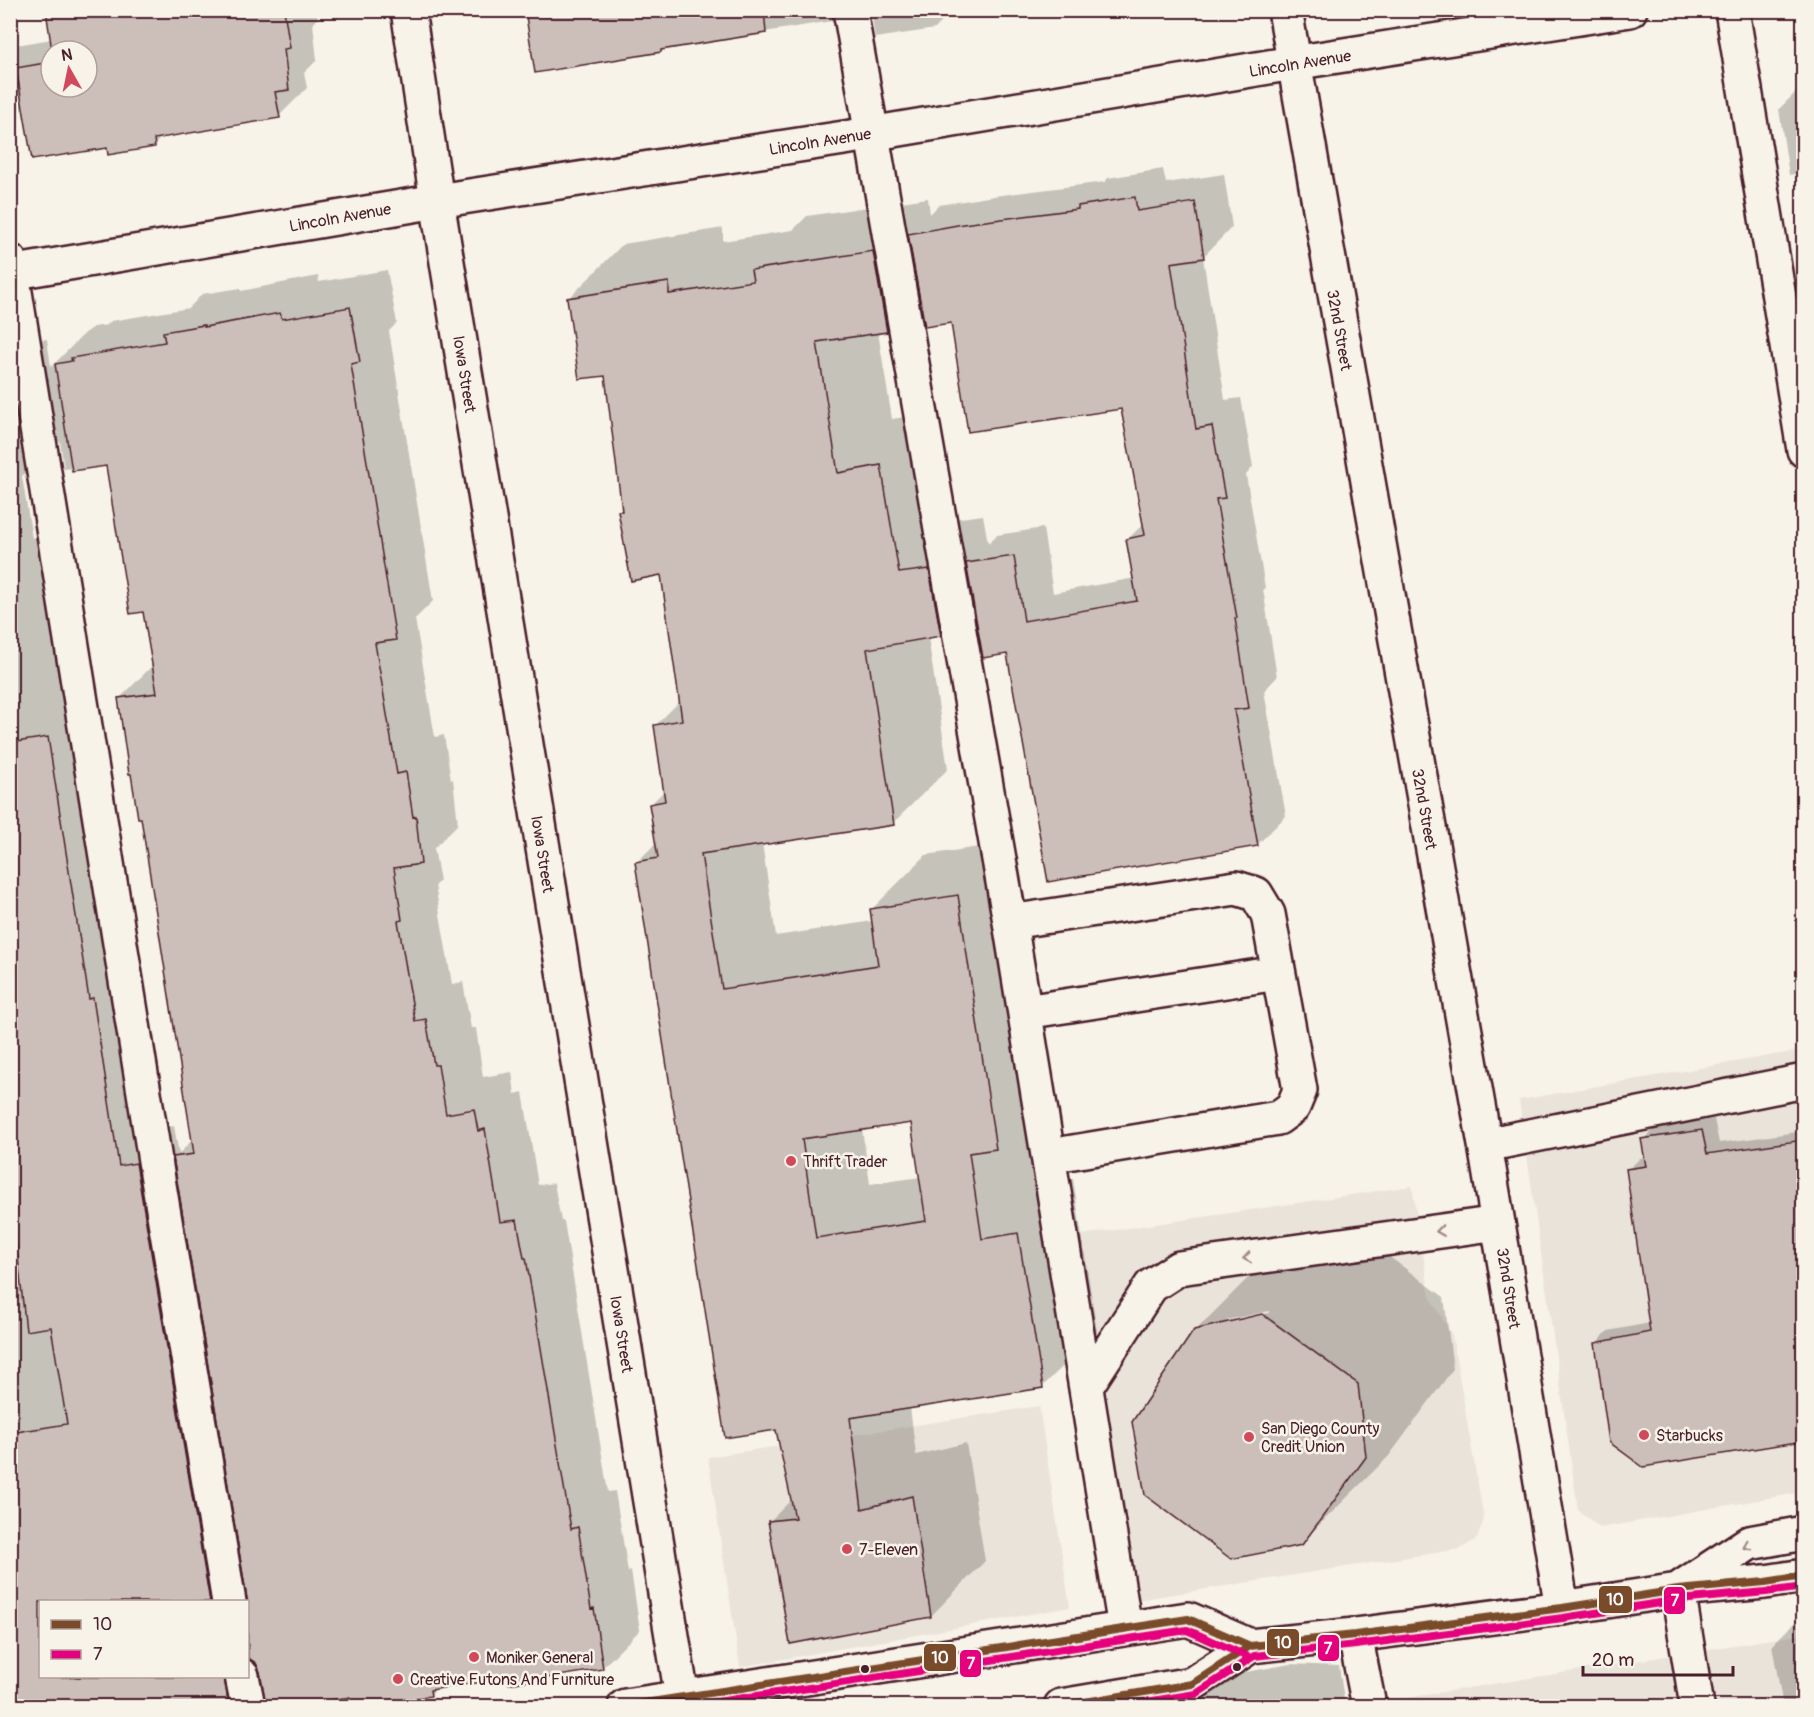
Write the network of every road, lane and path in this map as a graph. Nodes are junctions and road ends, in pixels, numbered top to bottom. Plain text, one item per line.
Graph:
1 (408, 10) edge
2 (850, 10) edge
3 (1285, 10) edge
4 (1630, 10) edge
5 (1732, 10) edge
6 (1293, 63) junction
7 (870, 134) junction
8 (436, 201) junction
9 (11, 269) edge
10 (1803, 450) edge
11 (1010, 922) junction
12 (1278, 973) junction
13 (1025, 1012) junction
14 (1803, 1081) edge
15 (1485, 1145) junction
16 (1049, 1156) junction
17 (1498, 1223) junction
18 (1087, 1384) junction
19 (1803, 1533) edge
20 (1803, 1576) edge
21 (1678, 1590) junction
22 (229, 1600) edge
23 (1562, 1608) junction
24 (1125, 1628) junction
25 (1355, 1635) junction
26 (1250, 1646) junction
27 (242, 1678) edge
28 (682, 1697) junction
29 (248, 1707) edge
30 (625, 1707) edge
31 (1061, 1707) edge
32 (1369, 1707) edge
33 (1697, 1707) edge

1 - 8 street, Iowa Street
2 - 7 street
3 - 6 street, 32nd Street
4 - 6 street, Lincoln Avenue
5 - 10 street
6 - 7 street, Lincoln Avenue
6 - 15 street, 32nd Street
7 - 8 street, Lincoln Avenue
7 - 11 street
8 - 9 street, Lincoln Avenue
8 - 28 street, Iowa Street
9 - 22 street
11 - 12 street
11 - 13 street
12 - 13 street
12 - 16 street
13 - 16 street
14 - 15 street
15 - 17 street, 32nd Street
16 - 18 street
17 -> 18 street
17 - 23 street, 32nd Street
18 - 24 street
19 -> 21 street
20 - 21 street
21 - 23 street
21 - 33 street
23 - 25 street
24 - 26 street
24 - 28 street
25 - 26 street
25 - 32 street
26 - 31 street
27 - 29 street
28 - 30 street

